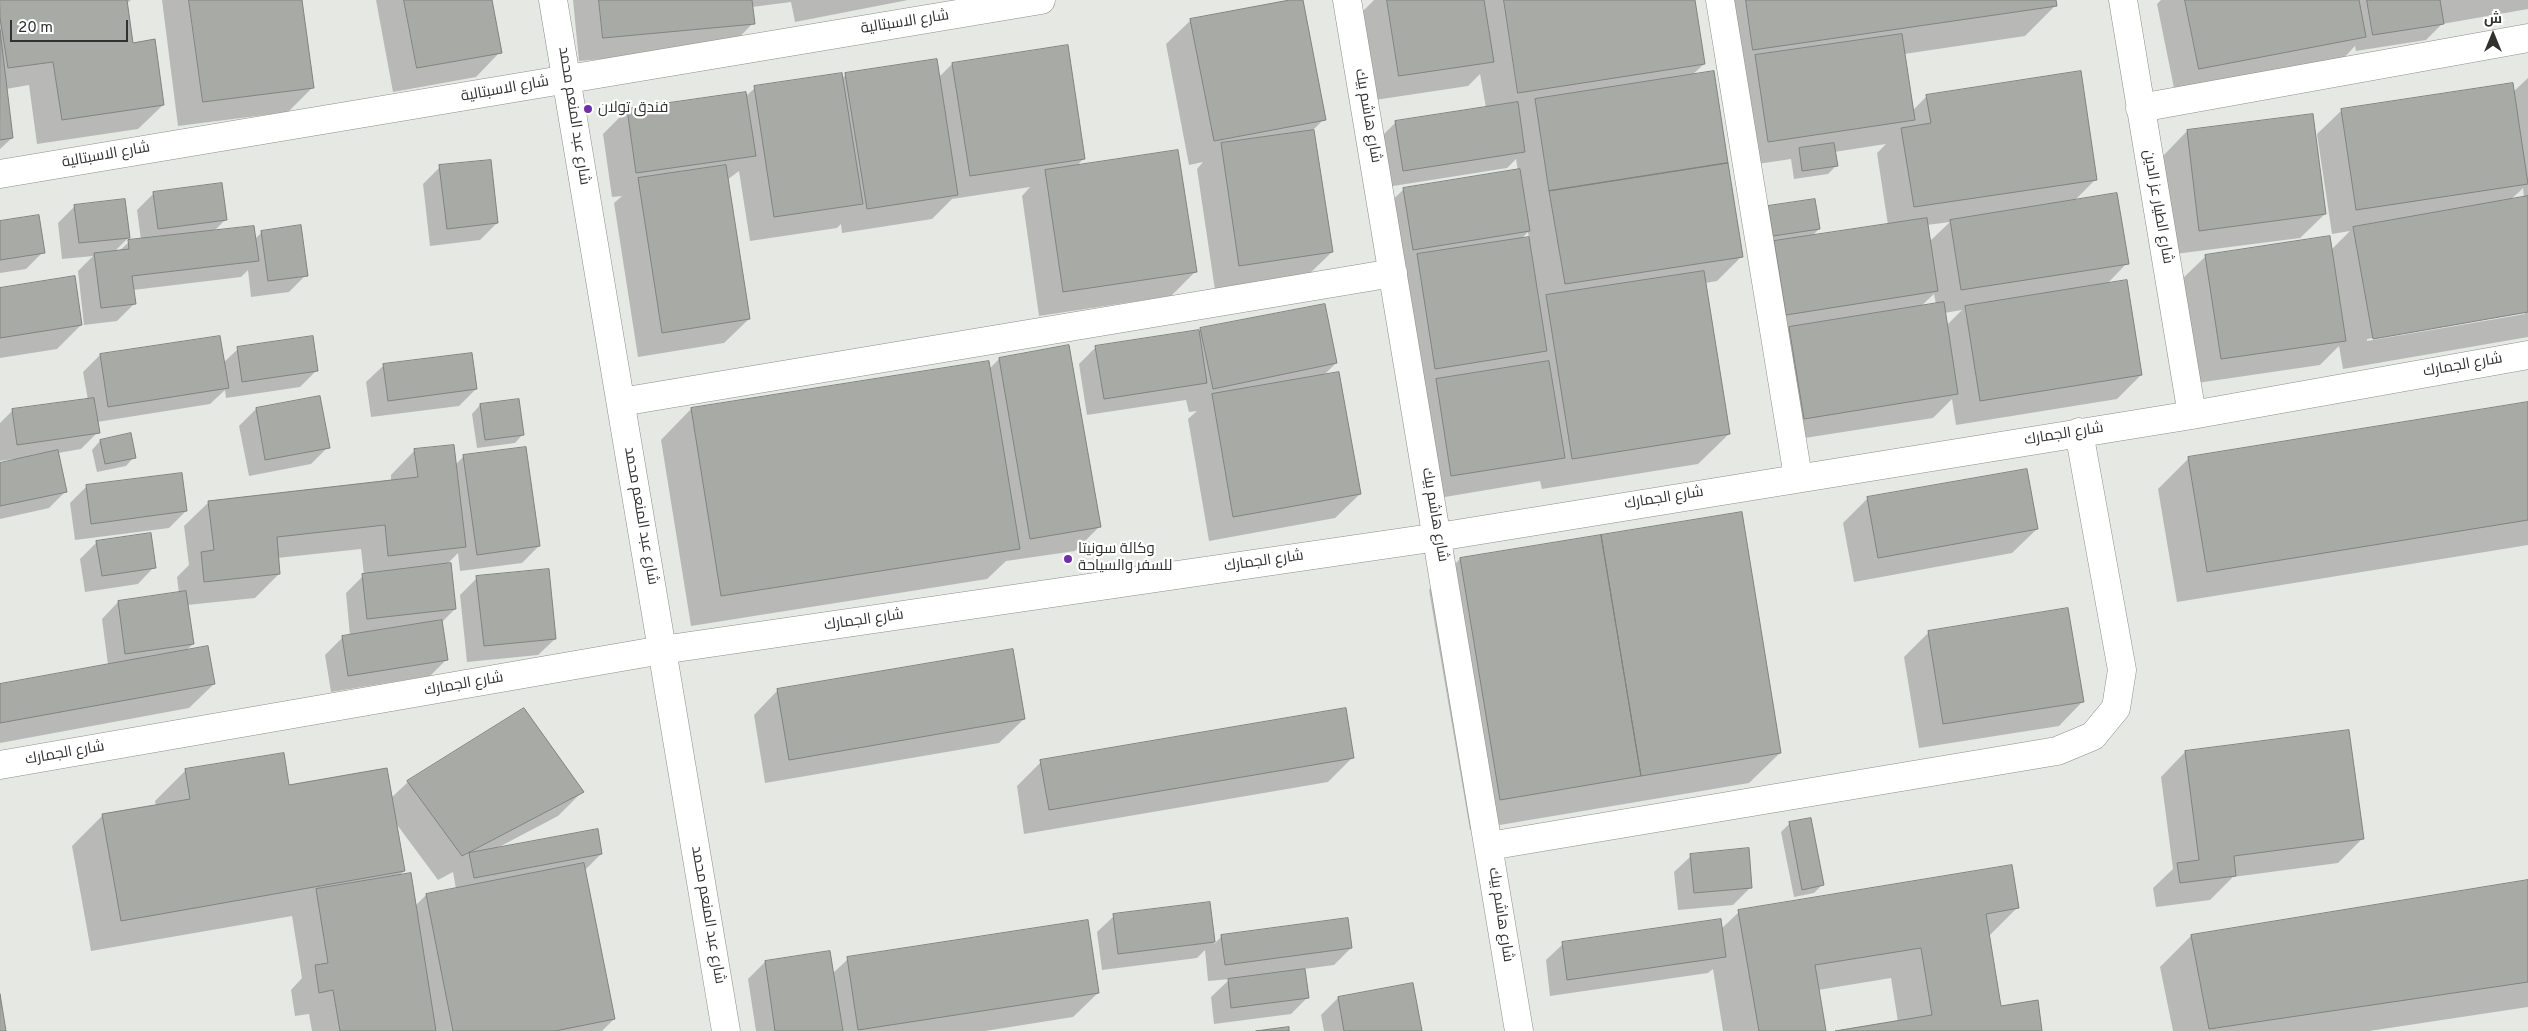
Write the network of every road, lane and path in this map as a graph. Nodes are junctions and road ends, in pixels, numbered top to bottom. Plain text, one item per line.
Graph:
1 (554, 0) edge
2 (1040, 0) edge
3 (1347, 0) edge
4 (1720, 0) edge
5 (2123, 0) edge
6 (2528, 38) edge
7 (567, 79) junction
8 (2140, 108) junction
9 (0, 174) edge
10 (1393, 273) junction
11 (2528, 355) edge
12 (620, 402) junction
13 (2192, 415) junction
14 (2079, 432) junction
15 (1798, 477) junction
16 (1438, 537) junction
17 (662, 650) junction
18 (0, 765) edge
19 (1489, 846) junction
20 (726, 1031) edge
21 (1519, 1031) edge

1 - 7 street, شارع عبد المنعم محمد
2 - 7 street, شارع الاسبتالية
3 - 10 street, شارع هاشم بيك
4 - 15 street
5 - 8 street, شارع الطيار عز الدين
6 - 8 street
7 - 9 street, شارع الاسبتالية
7 - 12 street, شارع عبد المنعم محمد
8 - 13 street, شارع الطيار عز الدين
10 - 12 street
10 - 16 street, شارع هاشم بيك
11 - 13 street, شارع الجمارك
12 - 17 street, شارع عبد المنعم محمد
13 - 14 street, شارع الجمارك
14 - 15 street, شارع الجمارك
14 - 19 street
15 - 16 street, شارع الجمارك
16 - 17 street, شارع الجمارك
16 - 19 street, شارع هاشم بيك
17 - 18 street, شارع الجمارك
17 - 20 street, شارع عبد المنعم محمد
19 - 21 street, شارع هاشم بيك

